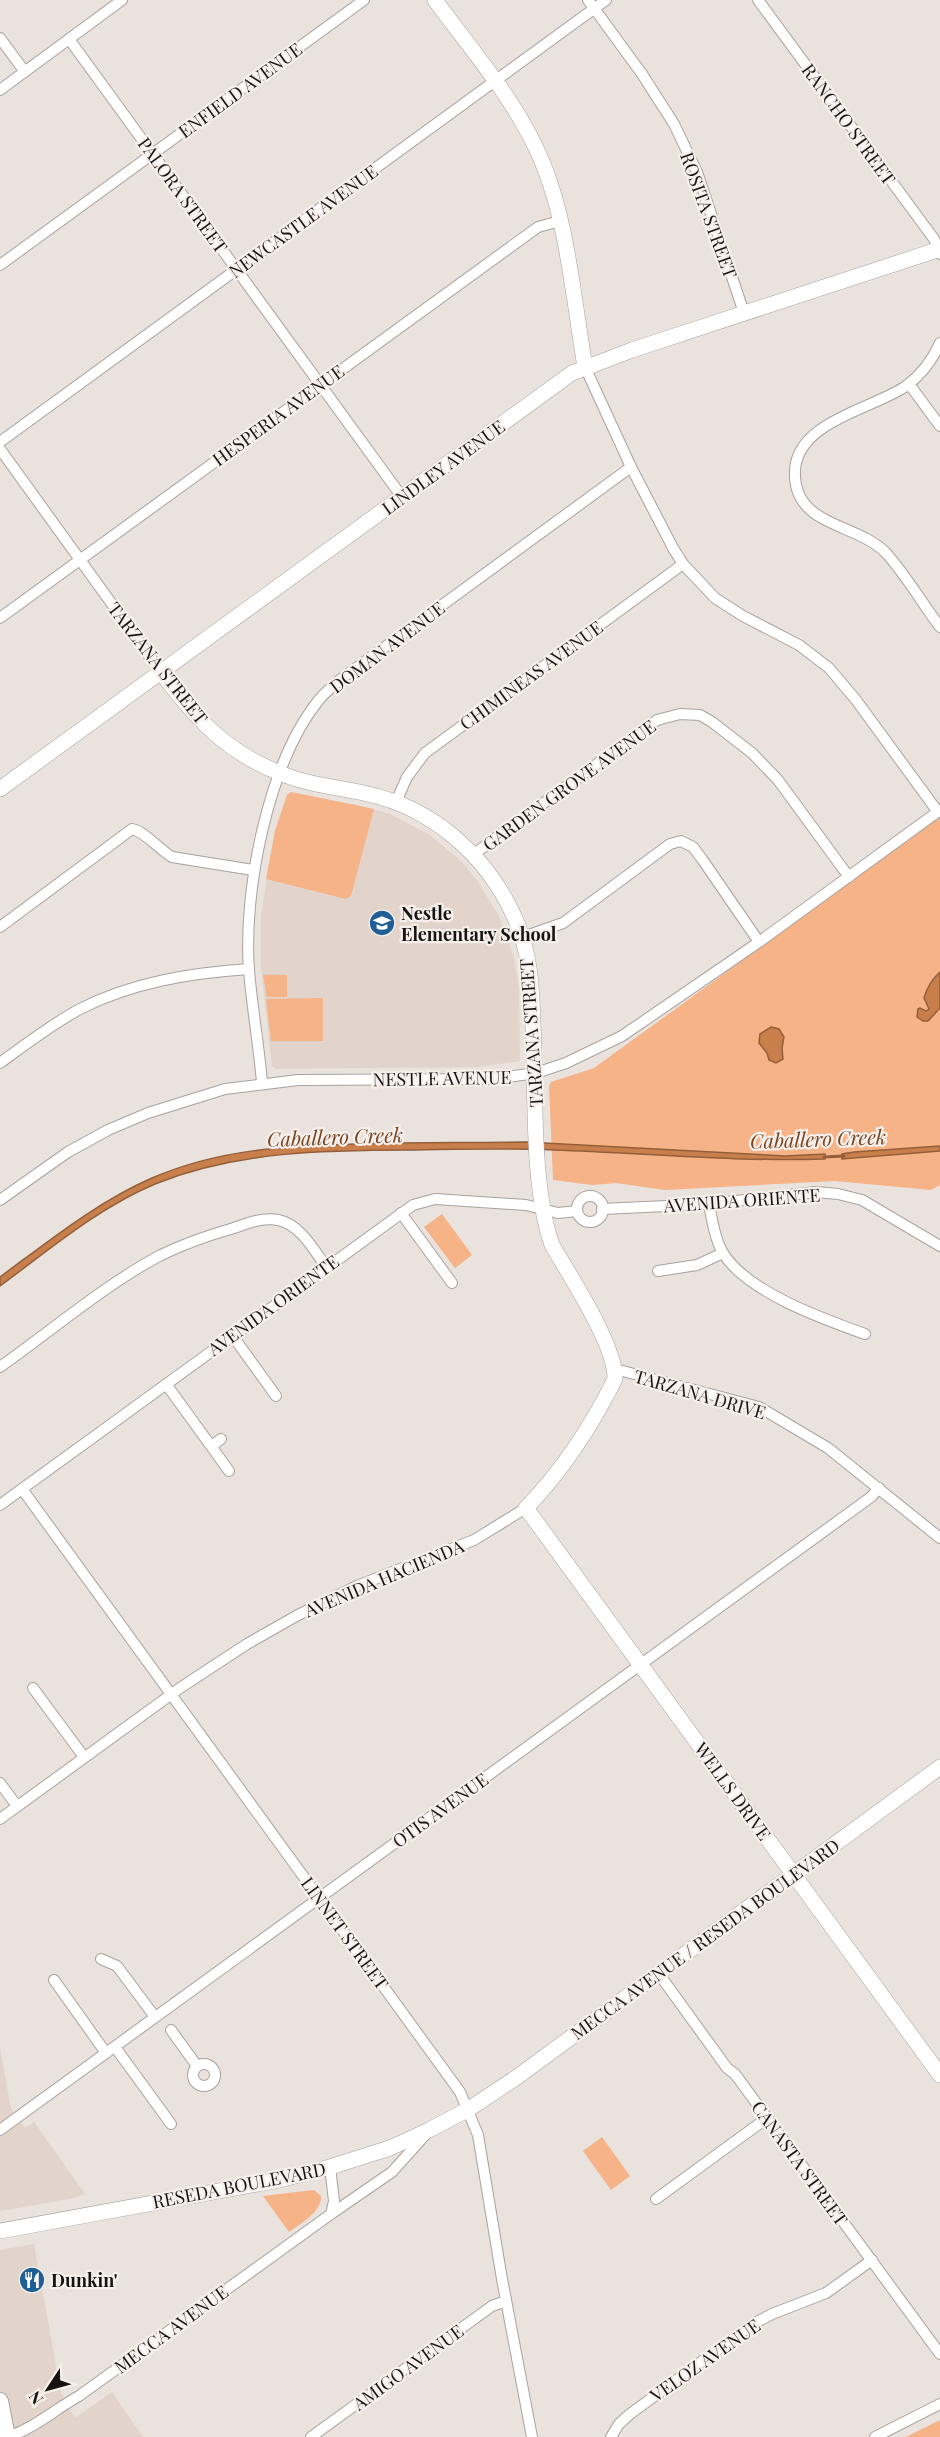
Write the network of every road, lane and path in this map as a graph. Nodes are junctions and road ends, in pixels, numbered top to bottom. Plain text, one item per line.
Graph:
1 (122, 0) edge
2 (364, 0) edge
3 (435, 0) edge
4 (606, 0) edge
5 (758, 0) edge
6 (591, 4) edge
7 (0, 38) edge
8 (69, 39) junction
9 (25, 72) junction
10 (494, 81) junction
11 (0, 90) edge
12 (153, 154) junction
13 (560, 221) junction
14 (940, 251) edge
15 (0, 265) edge
16 (237, 269) junction
17 (744, 313) junction
18 (940, 343) edge
19 (585, 367) junction
20 (320, 384) junction
21 (909, 384) junction
22 (940, 426) edge
23 (0, 442) edge
24 (0, 449) edge
25 (632, 467) junction
26 (402, 497) junction
27 (80, 560) junction
28 (683, 564) junction
29 (0, 618) edge
30 (940, 627) edge
31 (161, 672) junction
32 (280, 774) junction
33 (0, 789) edge
34 (396, 802) junction
35 (939, 811) edge
36 (474, 854) junction
37 (254, 870) junction
38 (849, 877) junction
39 (0, 927) edge
40 (523, 937) junction
41 (759, 942) junction
42 (249, 969) junction
43 (0, 1063) edge
44 (536, 1073) junction
45 (262, 1083) junction
46 (538, 1155) joint
47 (0, 1200) edge
48 (709, 1204) junction
49 (543, 1208) junction
50 (602, 1209) junction
51 (577, 1211) junction
52 (401, 1213) junction
53 (940, 1246) edge
54 (723, 1253) junction
55 (326, 1267) junction
56 (658, 1271) dead end
57 (452, 1283) dead end
58 (866, 1334) dead end
59 (232, 1335) junction
60 (0, 1367) edge
61 (615, 1369) junction
62 (166, 1383) junction
63 (276, 1396) dead end
64 (221, 1439) dead end
65 (212, 1446) junction
66 (229, 1471) dead end
67 (879, 1488) junction
68 (22, 1489) junction
69 (0, 1505) edge
70 (526, 1508) junction
71 (940, 1538) edge
72 (640, 1665) junction
73 (33, 1688) dead end
74 (172, 1694) junction
75 (84, 1757) junction
76 (940, 1767) edge
77 (0, 1783) edge
78 (17, 1806) junction
79 (0, 1819) edge
80 (794, 1874) junction
81 (320, 1898) junction
82 (101, 1959) dead end
83 (659, 1974) junction
84 (54, 1980) dead end
85 (155, 2017) junction
86 (171, 2031) dead end
87 (111, 2050) junction
88 (937, 2065) edge
89 (197, 2066) dead end
90 (469, 2109) junction
91 (767, 2118) junction
92 (171, 2124) dead end
93 (0, 2130) edge
94 (429, 2130) junction
95 (330, 2167) junction
96 (656, 2199) dead end
97 (331, 2214) junction
98 (0, 2231) edge
99 (872, 2260) junction
100 (506, 2301) junction
101 (940, 2354) edge
102 (0, 2401) edge
103 (940, 2404) edge
104 (7, 2437) edge
105 (311, 2437) edge
106 (532, 2437) edge
107 (611, 2437) edge
108 (874, 2437) edge

1 - 8 street
2 - 12 street, ENFIELD AVENUE
3 - 10 street
4 - 6 street, NEWCASTLE AVENUE
5 - 14 street, RANCHO STREET
6 - 10 street, NEWCASTLE AVENUE
6 - 17 street, ROSITA STREET
7 - 9 street
8 - 9 street
8 - 12 street, PALORA STREET
9 - 11 street
10 - 13 street
10 - 16 street, NEWCASTLE AVENUE
12 - 15 street, ENFIELD AVENUE
12 - 16 street, PALORA STREET
13 - 19 street
13 - 20 street, HESPERIA AVENUE
14 - 17 street, LINDLEY AVENUE
16 - 20 street, PALORA STREET
16 - 23 street, NEWCASTLE AVENUE
17 - 19 street, LINDLEY AVENUE
18 - 21 street
19 - 25 street
19 - 26 street, LINDLEY AVENUE
20 - 26 street, PALORA STREET
20 - 27 street, HESPERIA AVENUE
21 - 22 street
21 - 30 street
24 - 27 street, TARZANA STREET
25 - 28 street
25 - 32 street, DOMAN AVENUE
26 - 31 street, LINDLEY AVENUE
27 - 29 street, HESPERIA AVENUE
27 - 31 street, TARZANA STREET
28 - 34 street, CHIMINEAS AVENUE
28 - 35 street
31 - 32 street, TARZANA STREET
31 - 33 street, LINDLEY AVENUE
32 - 34 street, TARZANA STREET
32 - 37 street, DOMAN AVENUE
34 - 36 street, TARZANA STREET
35 - 38 street, NESTLE AVENUE
36 - 38 street, GARDEN GROVE AVENUE
36 - 40 street, TARZANA STREET
37 - 39 street
37 - 42 street, DOMAN AVENUE
38 - 41 street, NESTLE AVENUE
40 - 41 street
40 - 44 street, TARZANA STREET
41 - 44 street, NESTLE AVENUE
42 - 43 street
42 - 45 street, DOMAN AVENUE
44 - 45 street, NESTLE AVENUE
44 - 46 street, TARZANA STREET
45 - 47 street, NESTLE AVENUE
46 - 49 street, TARZANA DRIVE
48 - 50 street, AVENIDA ORIENTE
48 - 53 street, AVENIDA ORIENTE
48 - 54 street
49 - 51 street, AVENIDA ORIENTE
49 - 52 street, AVENIDA ORIENTE
49 - 61 street, TARZANA DRIVE
50 - 51 street, AVENIDA ORIENTE
50 - 51 street, AVENIDA ORIENTE
52 - 55 street, AVENIDA ORIENTE
52 - 57 street
54 - 56 street
54 - 58 street
55 - 59 street, AVENIDA ORIENTE
55 - 60 street
59 - 62 street, AVENIDA ORIENTE
59 - 63 street
61 - 67 street, TARZANA DRIVE
61 - 70 street, AVENIDA HACIENDA
62 - 65 street
62 - 68 street, AVENIDA ORIENTE
64 - 65 street
65 - 66 street
67 - 71 street, TARZANA DRIVE
67 - 72 street, OTIS AVENUE
68 - 69 street, AVENIDA ORIENTE
68 - 74 street, LINNET STREET
70 - 72 street, WELLS DRIVE
70 - 74 street, AVENIDA HACIENDA
72 - 80 street, WELLS DRIVE
72 - 81 street, OTIS AVENUE
73 - 75 street
74 - 75 street, AVENIDA HACIENDA
74 - 81 street, LINNET STREET
75 - 78 street, AVENIDA HACIENDA
76 - 80 street, MECCA AVENUE / RESEDA BOULEVARD
77 - 78 street
78 - 79 street, AVENIDA HACIENDA
80 - 83 street, MECCA AVENUE / RESEDA BOULEVARD
80 - 88 street, WELLS DRIVE
81 - 85 street, OTIS AVENUE
81 - 90 street, LINNET STREET
82 - 85 street
83 - 90 street, MECCA AVENUE / RESEDA BOULEVARD
83 - 91 street, CANASTA STREET
84 - 87 street
85 - 87 street, OTIS AVENUE
86 - 89 street
87 - 92 street
87 - 93 street, OTIS AVENUE
90 - 94 street, RESEDA BOULEVARD
90 - 100 street, LINNET STREET
91 - 96 street
91 - 99 street, CANASTA STREET
94 - 95 street, RESEDA BOULEVARD
94 - 97 street, MECCA AVENUE
95 - 97 street
95 - 98 street, RESEDA BOULEVARD
97 - 104 street, MECCA AVENUE
99 - 101 street, CANASTA STREET
99 - 107 street, VELOZ AVENUE
100 - 105 street, AMIGO AVENUE
100 - 106 street, LINNET STREET
102 - 104 main road
103 - 108 street

